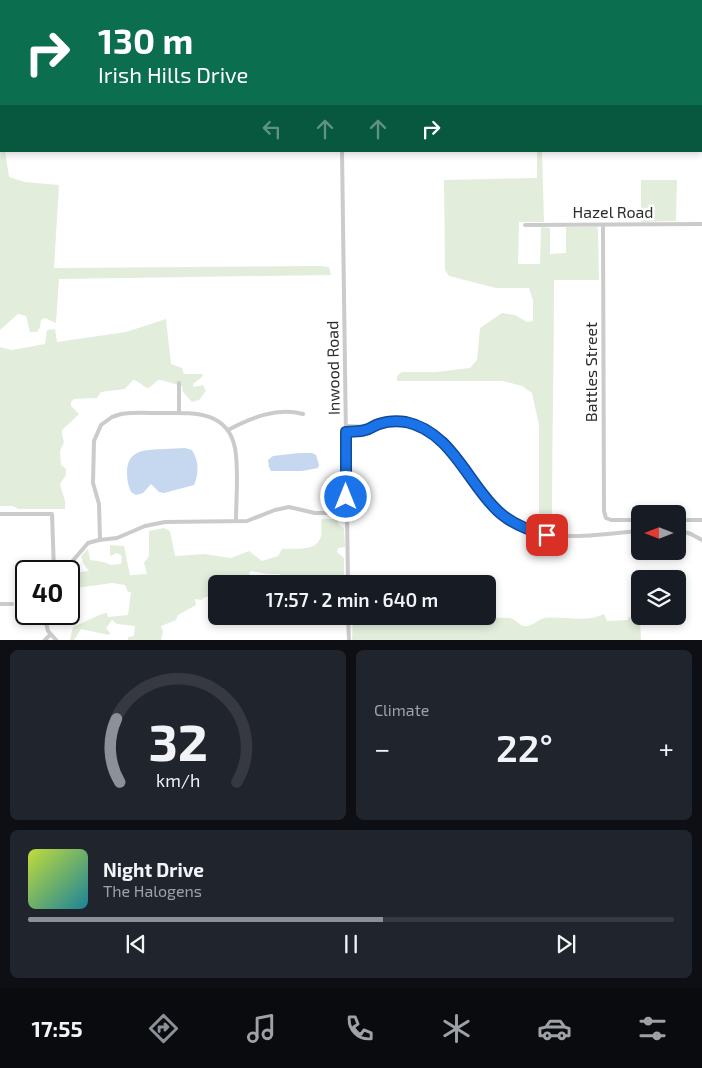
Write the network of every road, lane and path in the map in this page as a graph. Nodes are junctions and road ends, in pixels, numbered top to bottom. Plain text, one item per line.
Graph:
1 (342, 152) edge
2 (702, 224) edge
3 (525, 225) dead end
4 (603, 225) junction
5 (179, 383) dead end
6 (180, 413) junction
7 (304, 414) dead end
8 (378, 424) junction
9 (346, 426) junction
10 (228, 430) junction
11 (346, 432) junction
12 (347, 513) junction
13 (0, 514) edge
14 (631, 520) edge
15 (686, 520) edge
16 (702, 520) edge
17 (236, 521) junction
18 (631, 532) edge
19 (686, 532) edge
20 (100, 540) junction
21 (702, 540) edge
22 (54, 560) edge
23 (73, 560) edge
24 (348, 575) edge
25 (0, 604) edge
26 (12, 604) dead end
27 (46, 625) edge
28 (348, 625) edge
29 (50, 635) junction
30 (44, 640) edge
31 (57, 640) edge
32 (349, 640) edge

1 - 9 street, Inwood Road
2 - 4 street, Hazel Road
3 - 4 street, Hazel Road
4 - 14 street, Battles Street
5 - 6 street
6 - 10 street
6 - 20 street
7 - 10 street
8 - 9 street
8 - 11 street
8 - 18 street
9 - 11 street, Inwood Road
10 - 17 street
11 - 12 street, Inwood Road
12 - 17 street
12 - 24 street, Inwood Road
13 - 22 street
15 - 16 street
17 - 20 street
19 - 21 street
20 - 23 street
25 - 26 street
27 - 29 street
28 - 32 street
29 - 30 street
29 - 31 street

